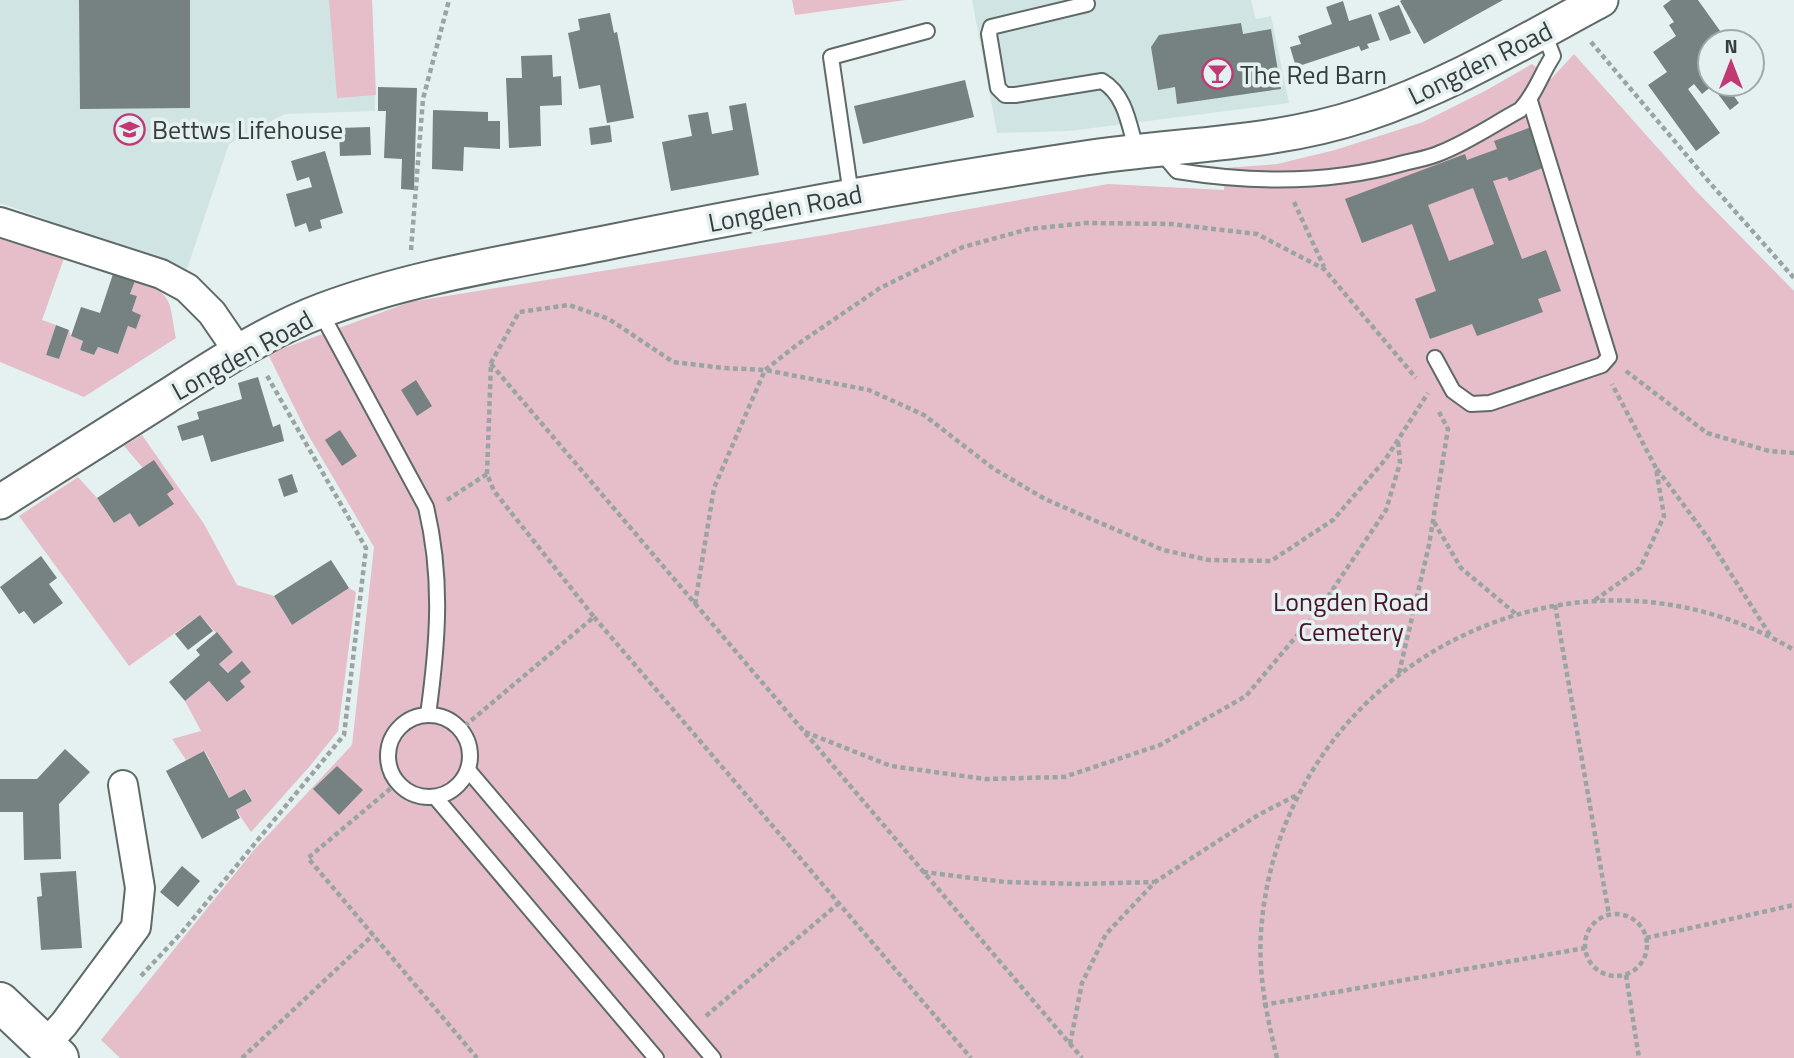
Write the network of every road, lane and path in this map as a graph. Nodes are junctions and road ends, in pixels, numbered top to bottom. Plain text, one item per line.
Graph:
1 (449, 0) edge
2 (1087, 4) dead end
3 (1576, 12) edge
4 (927, 32) dead end
5 (1530, 101) junction
6 (1148, 151) junction
7 (1283, 179) junction
8 (851, 195) junction
9 (0, 222) edge
10 (1324, 269) junction
11 (1794, 278) edge
12 (409, 282) junction
13 (320, 311) junction
14 (243, 349) junction
15 (1435, 358) dead end
16 (1605, 361) junction
17 (491, 363) junction
18 (765, 370) junction
19 (1444, 377) junction
20 (1428, 393) junction
21 (1398, 440) junction
22 (1794, 453) edge
23 (1657, 468) junction
24 (487, 474) junction
25 (0, 502) edge
26 (426, 507) junction
27 (1433, 520) junction
28 (1595, 600) junction
29 (695, 604) junction
30 (1555, 605) junction
31 (1516, 614) junction
32 (594, 617) junction
33 (1771, 636) junction
34 (1794, 650) edge
35 (1399, 673) junction
36 (428, 715) junction
37 (461, 729) junction
38 (804, 732) junction
39 (468, 770) junction
40 (397, 783) junction
41 (123, 785) dead end
42 (1298, 794) junction
43 (436, 798) junction
44 (923, 872) junction
45 (1155, 882) junction
46 (839, 903) junction
47 (1794, 905) edge
48 (1609, 915) junction
49 (373, 935) junction
50 (1646, 938) junction
51 (1585, 948) junction
52 (1626, 975) junction
53 (136, 981) dead end
54 (0, 1002) edge
55 (1264, 1005) junction
56 (690, 1031) junction
57 (1070, 1044) junction
58 (52, 1051) edge
59 (242, 1058) edge
60 (477, 1058) edge
61 (656, 1058) edge
62 (713, 1058) edge
63 (971, 1058) edge
64 (1082, 1058) edge
65 (1277, 1058) edge
66 (1639, 1058) edge

1 - 12 path
2 - 6 lane
3 - 5 lane
3 - 6 street, Longden Road
3 - 11 path
4 - 8 lane
5 - 7 lane
5 - 16 lane
6 - 7 lane
6 - 8 street, Longden Road
7 - 10 path
8 - 12 street, Longden Road
9 - 14 street
10 - 18 path
10 - 20 path
12 - 13 street, Longden Road
13 - 14 street, Longden Road
13 - 26 lane
14 - 25 street, Longden Road
14 - 53 path
15 - 19 lane
16 - 19 lane
16 - 22 path
16 - 23 path
17 - 18 path
17 - 24 path
17 - 29 path
18 - 21 path
18 - 29 path
19 - 20 path
20 - 21 path
20 - 27 path
21 - 38 path
23 - 28 path
23 - 33 path
24 - 26 path
24 - 32 path
26 - 36 lane
27 - 31 path
27 - 35 path
28 - 30 path
28 - 33 path
29 - 38 path
30 - 31 path
30 - 48 path
31 - 35 path
32 - 37 path
32 - 46 path
33 - 34 path
35 - 42 path
36 - 37 lane
36 - 40 lane
37 - 39 lane
38 - 44 path
39 - 43 lane
39 - 56 lane
40 - 43 lane
40 - 49 path
41 - 58 street
42 - 45 path
42 - 55 path
43 - 61 lane
44 - 45 path
44 - 57 path
45 - 57 path
46 - 56 path
46 - 63 path
47 - 50 path
48 - 50 path
48 - 51 path
49 - 59 path
49 - 60 path
50 - 52 path
51 - 52 path
51 - 55 path
52 - 66 path
54 - 58 main road
55 - 65 path
56 - 62 lane
57 - 64 path

